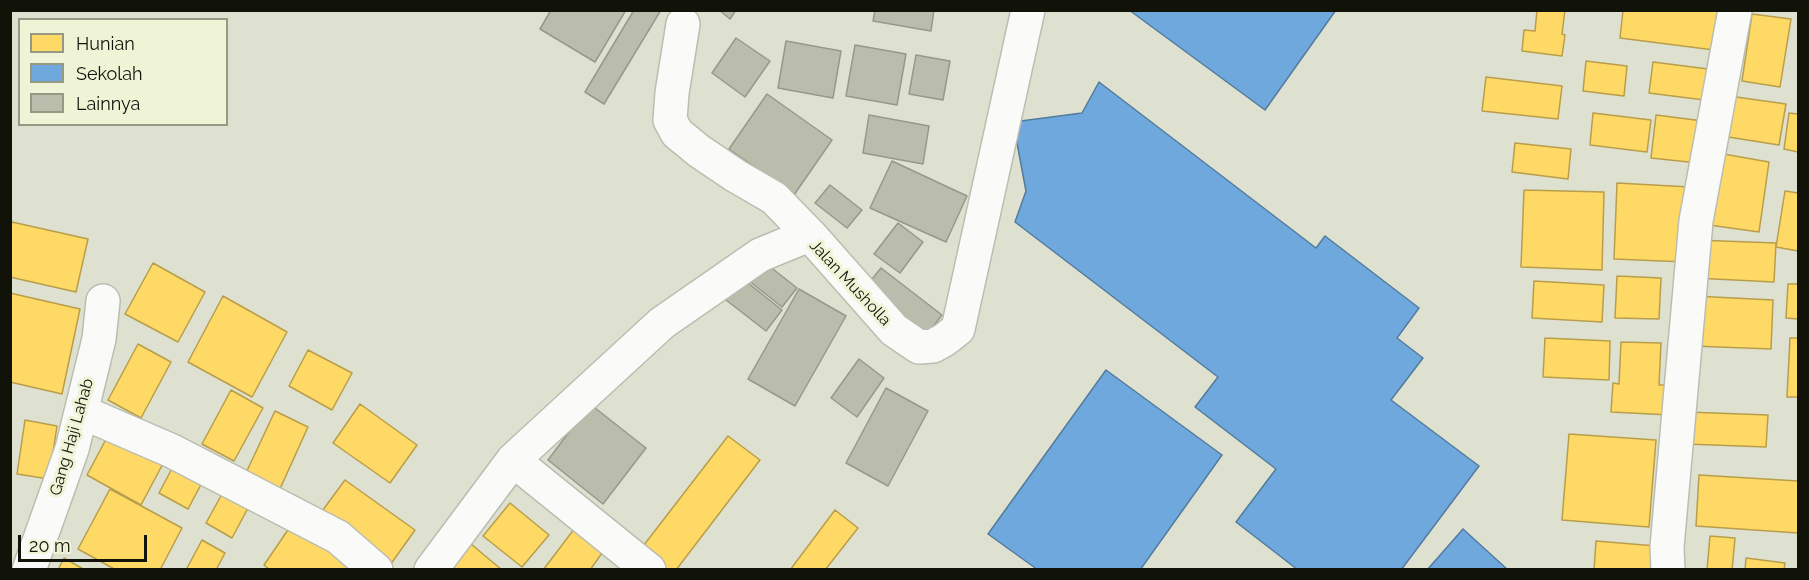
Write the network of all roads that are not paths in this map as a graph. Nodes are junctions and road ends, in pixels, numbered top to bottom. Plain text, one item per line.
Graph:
1 (1028, 10) edge
2 (1735, 10) edge
3 (683, 24) dead end
4 (811, 236) junction
5 (103, 301) dead end
6 (82, 412) junction
7 (513, 460) junction
8 (29, 570) edge
9 (376, 570) edge
10 (431, 570) edge
11 (649, 570) edge
12 (1668, 570) edge

1 - 4 street, Jalan Musholla
2 - 12 street
3 - 4 street
4 - 7 street, Jalan Musholla
5 - 6 street, Gang Haji Lahab
6 - 8 street, Gang Haji Lahab
6 - 9 street
7 - 10 street, Jalan Musholla
7 - 11 street

